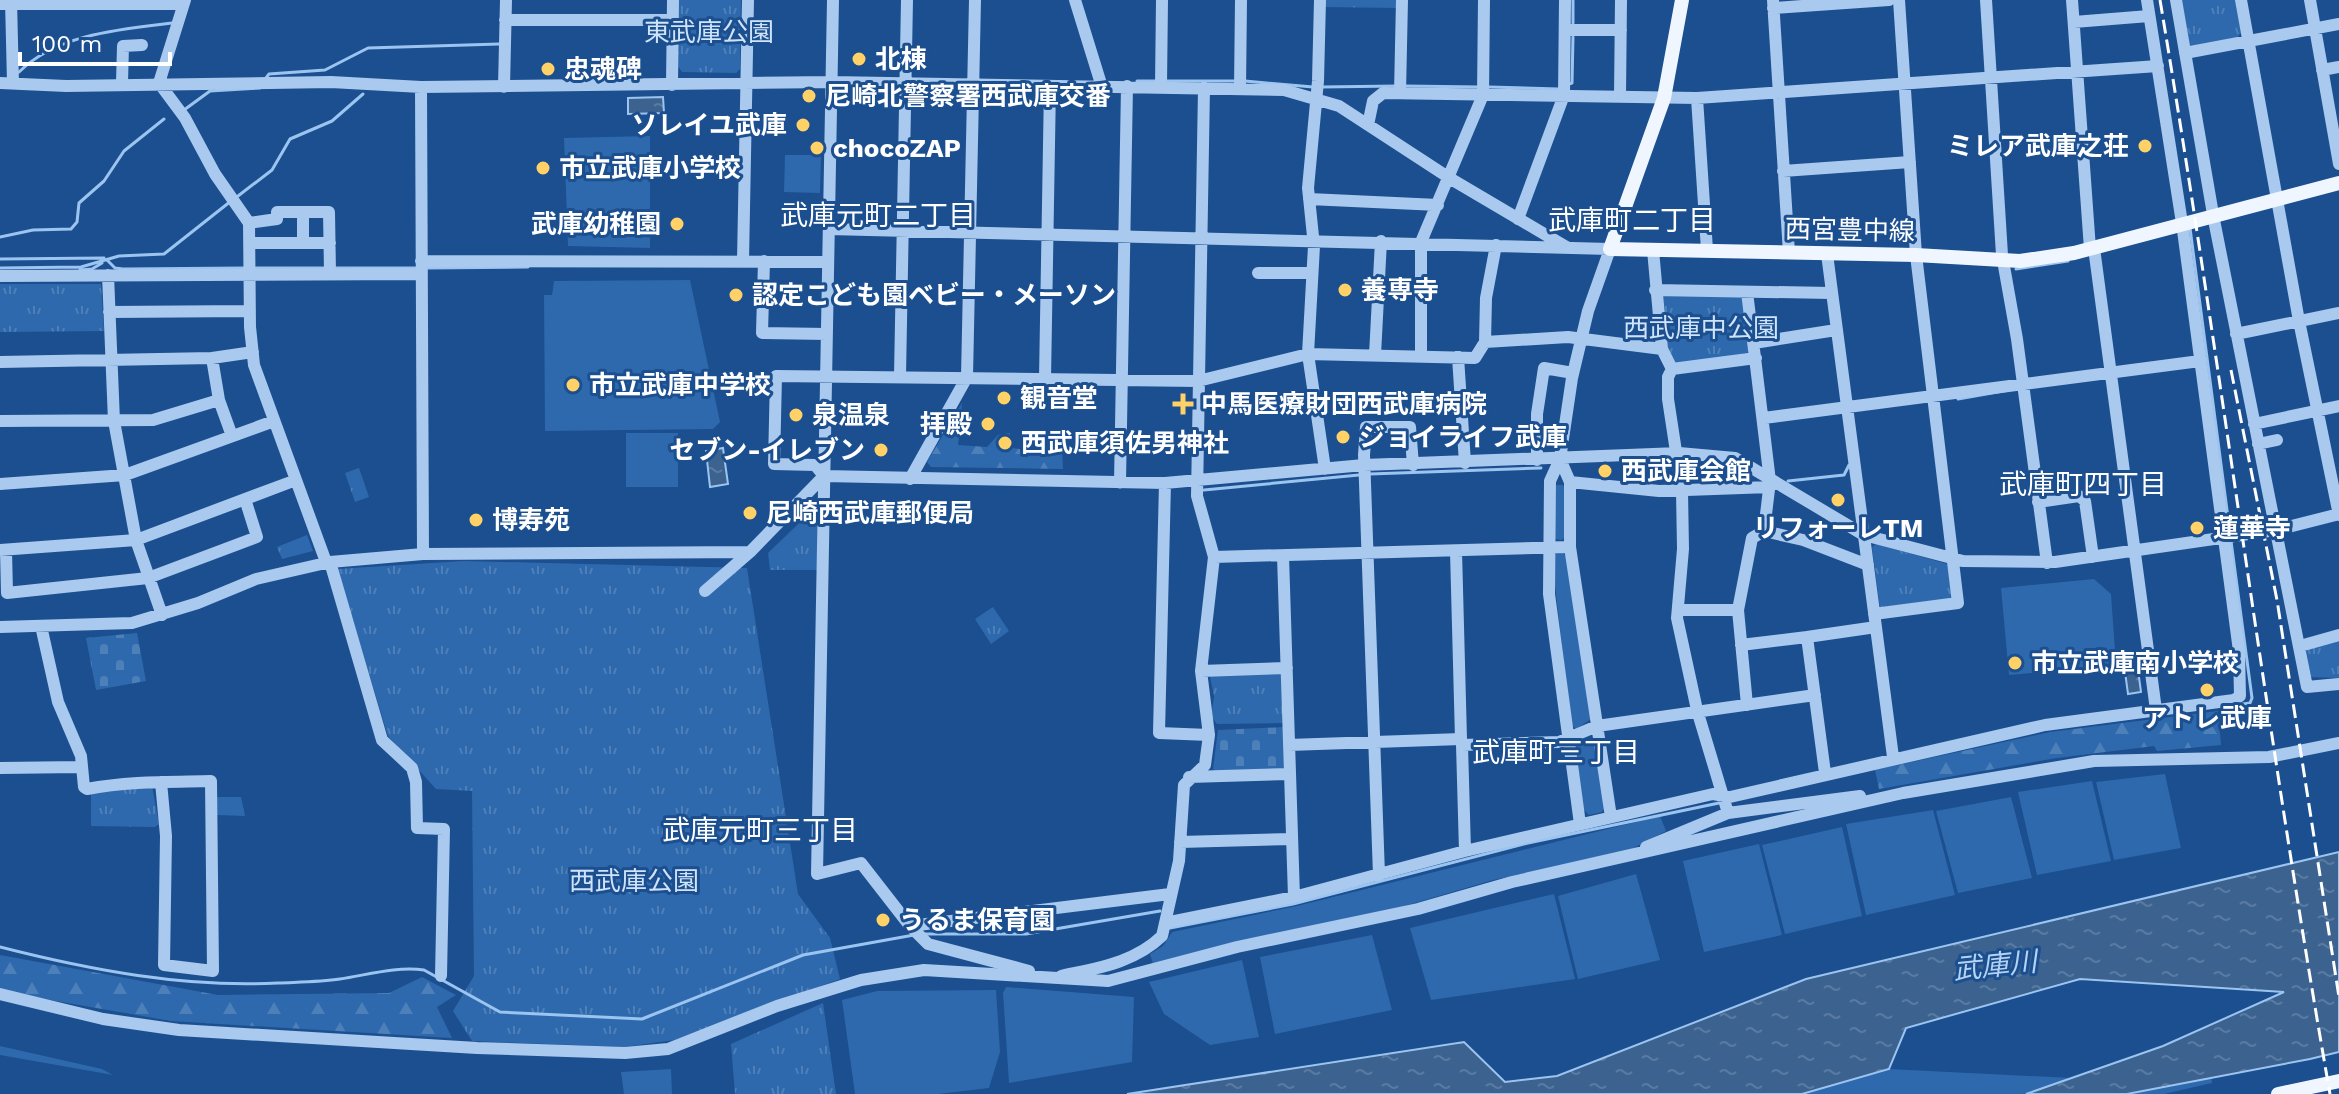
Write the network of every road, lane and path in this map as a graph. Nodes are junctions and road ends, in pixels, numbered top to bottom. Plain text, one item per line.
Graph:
1 (506, 0) edge
2 (673, 0) edge
3 (748, 0) edge
4 (833, 0) edge
5 (907, 0) edge
6 (975, 0) edge
7 (1075, 0) edge
8 (1162, 0) edge
9 (1241, 0) edge
10 (1320, 0) edge
11 (1402, 0) edge
12 (1484, 0) edge
13 (1565, 0) edge
14 (1621, 0) edge
15 (1682, 0) edge
16 (1889, 0) edge
17 (1899, 0) edge
18 (1986, 0) edge
19 (2072, 0) edge
20 (2147, 0) edge
21 (2176, 0) edge
22 (2241, 0) edge
23 (2310, 0) edge
24 (78, 2) edge
25 (184, 2) edge
26 (7, 3) edge
27 (1773, 4) edge
28 (2149, 16) junction
29 (505, 20) junction
30 (672, 20) junction
31 (2074, 22) junction
32 (2339, 24) edge
33 (2315, 29) junction
34 (1565, 30) junction
35 (1621, 30) junction
36 (2248, 42) junction
37 (142, 45) dead end
38 (2185, 53) junction
39 (2158, 66) junction
40 (2339, 67) edge
41 (2322, 70) junction
42 (2075, 72) junction
43 (1991, 78) junction
44 (747, 82) junction
45 (831, 82) junction
46 (905, 82) junction
47 (973, 82) junction
48 (7, 83) edge
49 (122, 83) junction
50 (159, 83) junction
51 (1904, 84) junction
52 (672, 85) junction
53 (1050, 86) junction
54 (1127, 86) junction
55 (1161, 86) junction
56 (421, 87) junction
57 (504, 87) junction
58 (1102, 87) junction
59 (1204, 88) junction
60 (1240, 89) junction
61 (1400, 89) junction
62 (1483, 90) junction
63 (1778, 92) junction
64 (1564, 95) junction
65 (1620, 96) junction
66 (1316, 98) junction
67 (1664, 98) junction
68 (1697, 98) junction
69 (1368, 125) junction
70 (1910, 162) junction
71 (2339, 164) edge
72 (1783, 171) junction
73 (1451, 179) junction
74 (2339, 183) edge
75 (2276, 198) junction
76 (1309, 199) junction
77 (1438, 205) junction
78 (303, 213) junction
79 (2213, 214) junction
80 (1518, 219) junction
81 (249, 223) junction
82 (2182, 223) junction
83 (829, 229) junction
84 (901, 230) junction
85 (971, 231) junction
86 (1048, 233) junction
87 (1124, 235) junction
88 (1201, 237) junction
89 (1311, 239) junction
90 (1381, 241) junction
91 (1421, 242) junction
92 (252, 243) junction
93 (303, 243) junction
94 (330, 243) junction
95 (1496, 245) junction
96 (1568, 248) junction
97 (2092, 248) junction
98 (1610, 249) junction
99 (1653, 250) junction
100 (1707, 250) junction
101 (1789, 253) junction
102 (1827, 254) junction
103 (1916, 255) junction
104 (743, 261) junction
105 (764, 261) junction
106 (2005, 261) junction
107 (828, 262) junction
108 (420, 267) junction
109 (330, 273) junction
110 (1258, 273) dead end
111 (1312, 273) junction
112 (251, 274) junction
113 (108, 275) junction
114 (0, 276) edge
115 (1655, 290) junction
116 (1747, 292) junction
117 (1831, 293) junction
118 (250, 311) junction
119 (109, 312) junction
120 (2339, 313) edge
121 (2299, 321) junction
122 (1836, 330) junction
123 (827, 334) junction
124 (2236, 334) junction
125 (1581, 339) junction
126 (1485, 342) junction
127 (1754, 343) junction
128 (1662, 349) junction
129 (253, 352) junction
130 (1308, 354) junction
131 (1375, 355) junction
132 (1421, 356) junction
133 (1458, 357) junction
134 (212, 358) junction
135 (1756, 358) junction
136 (113, 361) junction
137 (2200, 361) junction
138 (0, 362) edge
139 (1672, 369) junction
140 (1573, 373) junction
141 (2111, 373) junction
142 (827, 376) junction
143 (900, 376) junction
144 (967, 377) junction
145 (1045, 379) junction
146 (1121, 380) junction
147 (1198, 381) junction
148 (2023, 384) junction
149 (1935, 395) junction
150 (219, 400) junction
151 (2339, 406) edge
152 (1848, 408) junction
153 (2318, 411) junction
154 (1764, 418) junction
155 (0, 421) edge
156 (114, 421) junction
157 (274, 421) junction
158 (2254, 424) junction
159 (232, 436) junction
160 (2277, 440) dead end
161 (2258, 444) junction
162 (1679, 453) junction
163 (1560, 459) junction
164 (1537, 460) junction
165 (1465, 463) junction
166 (1364, 465) junction
167 (1413, 465) junction
168 (1325, 469) junction
169 (125, 475) junction
170 (824, 476) junction
171 (910, 479) junction
172 (296, 480) junction
173 (1197, 481) junction
174 (1570, 482) junction
175 (1120, 483) junction
176 (1165, 483) junction
177 (0, 484) edge
178 (1770, 484) junction
179 (1682, 491) junction
180 (245, 499) junction
181 (2038, 502) junction
182 (2339, 515) edge
183 (2276, 530) junction
184 (1764, 531) junction
185 (1864, 535) junction
186 (2228, 538) junction
187 (136, 540) junction
188 (1570, 547) junction
189 (1547, 548) junction
190 (3, 550) edge
191 (1456, 551) junction
192 (2136, 551) junction
193 (750, 552) junction
194 (1368, 553) junction
195 (423, 554) junction
196 (1283, 556) junction
197 (1214, 557) junction
198 (2093, 557) junction
199 (1955, 561) junction
200 (328, 562) junction
201 (2047, 563) junction
202 (1868, 565) junction
203 (148, 578) junction
204 (705, 591) dead end
205 (1679, 610) junction
206 (1738, 610) junction
207 (162, 615) junction
208 (1875, 621) junction
209 (41, 626) junction
210 (0, 627) edge
211 (2339, 635) edge
212 (1807, 637) junction
213 (1741, 645) junction
214 (2300, 646) junction
215 (1287, 668) junction
216 (1201, 671) junction
217 (2339, 684) edge
218 (1815, 695) junction
219 (1747, 705) junction
220 (1697, 710) junction
221 (2156, 710) junction
222 (1597, 726) junction
223 (1209, 735) junction
224 (1568, 739) junction
225 (1462, 742) junction
226 (1374, 743) junction
227 (2339, 743) edge
228 (1289, 745) junction
229 (1893, 757) junction
230 (80, 767) junction
231 (0, 768) edge
232 (1825, 773) junction
233 (1288, 774) junction
234 (1189, 777) junction
235 (161, 782) junction
236 (1903, 793) junction
237 (1723, 796) junction
238 (1728, 813) junction
239 (1611, 817) junction
240 (1580, 824) junction
241 (1292, 839) junction
242 (1180, 842) junction
243 (1465, 851) junction
244 (1628, 856) junction
245 (1379, 875) junction
246 (1170, 894) junction
247 (1294, 897) junction
248 (1165, 923) junction
249 (910, 926) junction
250 (441, 976) dead end
251 (1054, 979) junction
252 (0, 994) edge
253 (2334, 1081) edge
254 (2278, 1094) edge

1 - 29 street
2 - 30 street
3 - 44 street
4 - 45 street
5 - 46 street
6 - 47 street
7 - 58 street
8 - 55 street
9 - 60 street
10 - 66 street
11 - 61 street
12 - 62 street
13 - 34 street
14 - 35 street
15 - 67 main road
16 - 27 street
17 - 51 street
18 - 43 street
19 - 31 street
20 - 28 street
21 - 38 street
22 - 36 street
23 - 33 street
24 - 25 street
24 - 26 street
25 - 50 street
26 - 48 street
27 - 63 street
28 - 31 street
28 - 39 street
29 - 30 street
29 - 57 street
30 - 52 street
31 - 42 street
32 - 33 street
33 - 36 street
33 - 41 street
34 - 35 street
34 - 64 street
35 - 65 street
36 - 38 street
36 - 75 street
37 - 49 street
38 - 79 street
39 - 42 street
39 - 82 street
40 - 41 street
41 - 71 street
42 - 43 street
42 - 97 street
43 - 51 street
43 - 106 street
44 - 45 street
44 - 52 street
44 - 104 street
45 - 46 street
45 - 83 street
46 - 47 street
46 - 84 street
47 - 53 street
47 - 85 street
48 - 49 street
49 - 50 street
50 - 56 street
50 - 81 street
51 - 63 street
51 - 70 street
52 - 57 street
53 - 58 street
53 - 86 street
54 - 55 street
54 - 58 street
54 - 87 street
55 - 59 street
56 - 57 street
56 - 108 street
59 - 60 street
59 - 88 street
60 - 66 street
61 - 62 street
61 - 69 street
62 - 64 street
62 - 73 street
63 - 68 street
63 - 72 street
64 - 65 street
64 - 80 street
65 - 67 street
66 - 69 street
66 - 76 street
67 - 68 street
67 - 98 main road
68 - 100 street
69 - 73 street
70 - 72 street
70 - 103 street
72 - 101 street
73 - 77 street
73 - 80 street
74 - 75 main road, 西宮豊中線
75 - 79 main road, 西宮豊中線
75 - 121 street
76 - 77 street
76 - 89 street
77 - 91 street
78 - 81 street
78 - 93 street
78 - 94 street
79 - 82 main road, 西宮豊中線
79 - 124 street
80 - 96 street
81 - 92 street
82 - 97 main road, 西宮豊中線
82 - 137 street
83 - 84 street
83 - 107 street
84 - 85 street
84 - 143 street
85 - 86 street
85 - 144 street
86 - 87 street
86 - 145 street
87 - 88 street
87 - 146 street
88 - 89 street
88 - 147 street
89 - 90 street
89 - 111 street
90 - 91 street
90 - 131 street
91 - 95 street
91 - 132 street
92 - 93 street
92 - 112 street
93 - 94 street
94 - 109 street
95 - 96 street
95 - 126 street
96 - 98 street
97 - 106 main road, 西宮豊中線
97 - 141 street
98 - 99 main road, 西宮豊中線
98 - 125 street
99 - 100 main road, 西宮豊中線
99 - 115 street
100 - 101 main road, 西宮豊中線
101 - 102 main road, 西宮豊中線
102 - 103 main road, 西宮豊中線
102 - 117 street
103 - 106 main road, 西宮豊中線
103 - 149 street
104 - 105 street
104 - 108 street
105 - 107 street
105 - 123 street
106 - 148 street
107 - 123 street
108 - 109 street
108 - 195 street
109 - 112 street
110 - 111 street
111 - 130 street
112 - 113 street
112 - 118 street
113 - 114 street
113 - 119 street
115 - 116 street
115 - 128 street
116 - 117 street
116 - 127 street
117 - 122 street
118 - 119 street
118 - 129 street
119 - 136 street
120 - 121 street
121 - 124 street
121 - 153 street
122 - 127 street
122 - 152 street
123 - 142 street
124 - 158 street
125 - 126 street
125 - 128 street
125 - 140 street
126 - 133 street
127 - 135 street
128 - 139 street
129 - 134 street
129 - 157 street
130 - 131 street
130 - 147 street
130 - 168 street
131 - 132 street
132 - 133 street
133 - 165 street
134 - 136 street
134 - 150 street
135 - 139 street
135 - 154 street
136 - 138 street
136 - 156 street
137 - 141 street
137 - 186 street
139 - 162 street
140 - 163 street
140 - 164 street
141 - 148 street
141 - 192 street
142 - 143 street
142 - 170 street
142 - 170 street
143 - 144 street
144 - 145 street
144 - 171 street
145 - 146 street
146 - 147 street
146 - 175 street
147 - 173 street
148 - 149 street
148 - 181 street
149 - 152 street
149 - 199 street
150 - 156 street
150 - 159 street
151 - 153 street
152 - 154 street
152 - 185 street
153 - 158 street
153 - 182 street
154 - 178 street
155 - 156 street
156 - 169 street
157 - 159 street
157 - 172 street
158 - 161 street
159 - 169 street
160 - 161 street
161 - 183 street
162 - 163 street
162 - 178 street
162 - 179 street
163 - 164 street
163 - 174 street
163 - 189 street
164 - 165 street
165 - 167 street
166 - 167 street
166 - 167 street
166 - 168 street
166 - 194 street
168 - 173 street
169 - 177 street
169 - 187 street
170 - 171 street
170 - 193 street
170 - 249 street
171 - 175 street
172 - 180 street
172 - 200 street
173 - 176 street
173 - 197 street
174 - 179 street
174 - 188 street
175 - 176 street
176 - 223 street
178 - 179 street
178 - 184 street
178 - 185 street
179 - 205 street
180 - 187 street
180 - 203 street
181 - 198 street
181 - 201 street
182 - 183 street
183 - 186 street
183 - 214 street
184 - 202 street
184 - 206 street
185 - 199 street
185 - 202 street
186 - 192 street
186 - 221 street
187 - 190 street
187 - 203 street
188 - 189 street
188 - 222 street
189 - 191 street
189 - 224 street
190 - 203 street
191 - 194 street
191 - 225 street
192 - 198 street
192 - 221 street
193 - 195 street
193 - 204 street
194 - 196 street
194 - 226 street
195 - 200 street
196 - 197 street
196 - 215 street
197 - 216 street
198 - 201 street
199 - 201 street
199 - 208 street
200 - 207 street
200 - 250 street
202 - 208 street
203 - 207 street
205 - 206 street
205 - 220 street
206 - 213 street
207 - 209 street
208 - 212 street
208 - 229 street
209 - 210 street
209 - 230 street
211 - 214 street
212 - 213 street
212 - 218 street
213 - 219 street
214 - 217 street
215 - 216 street
215 - 228 street
216 - 223 street
218 - 219 street
218 - 232 street
219 - 220 street
220 - 222 street
220 - 237 street
221 - 229 street
222 - 224 street
222 - 239 street
223 - 234 street
224 - 225 street
224 - 240 street
225 - 226 street
225 - 243 street
226 - 228 street
226 - 245 street
227 - 236 street
228 - 233 street
229 - 232 street
230 - 231 street
230 - 235 street
232 - 237 street
233 - 234 street
233 - 241 street
234 - 242 street
235 - 235 street
236 - 238 street
236 - 244 street
237 - 238 street
237 - 239 street
238 - 244 street
239 - 240 street
240 - 243 street
241 - 242 street
241 - 247 street
242 - 246 street
243 - 245 street
244 - 251 street
245 - 247 street
246 - 248 street
246 - 249 street
247 - 248 street
248 - 251 street
249 - 251 street
251 - 252 street
253 - 254 main road

